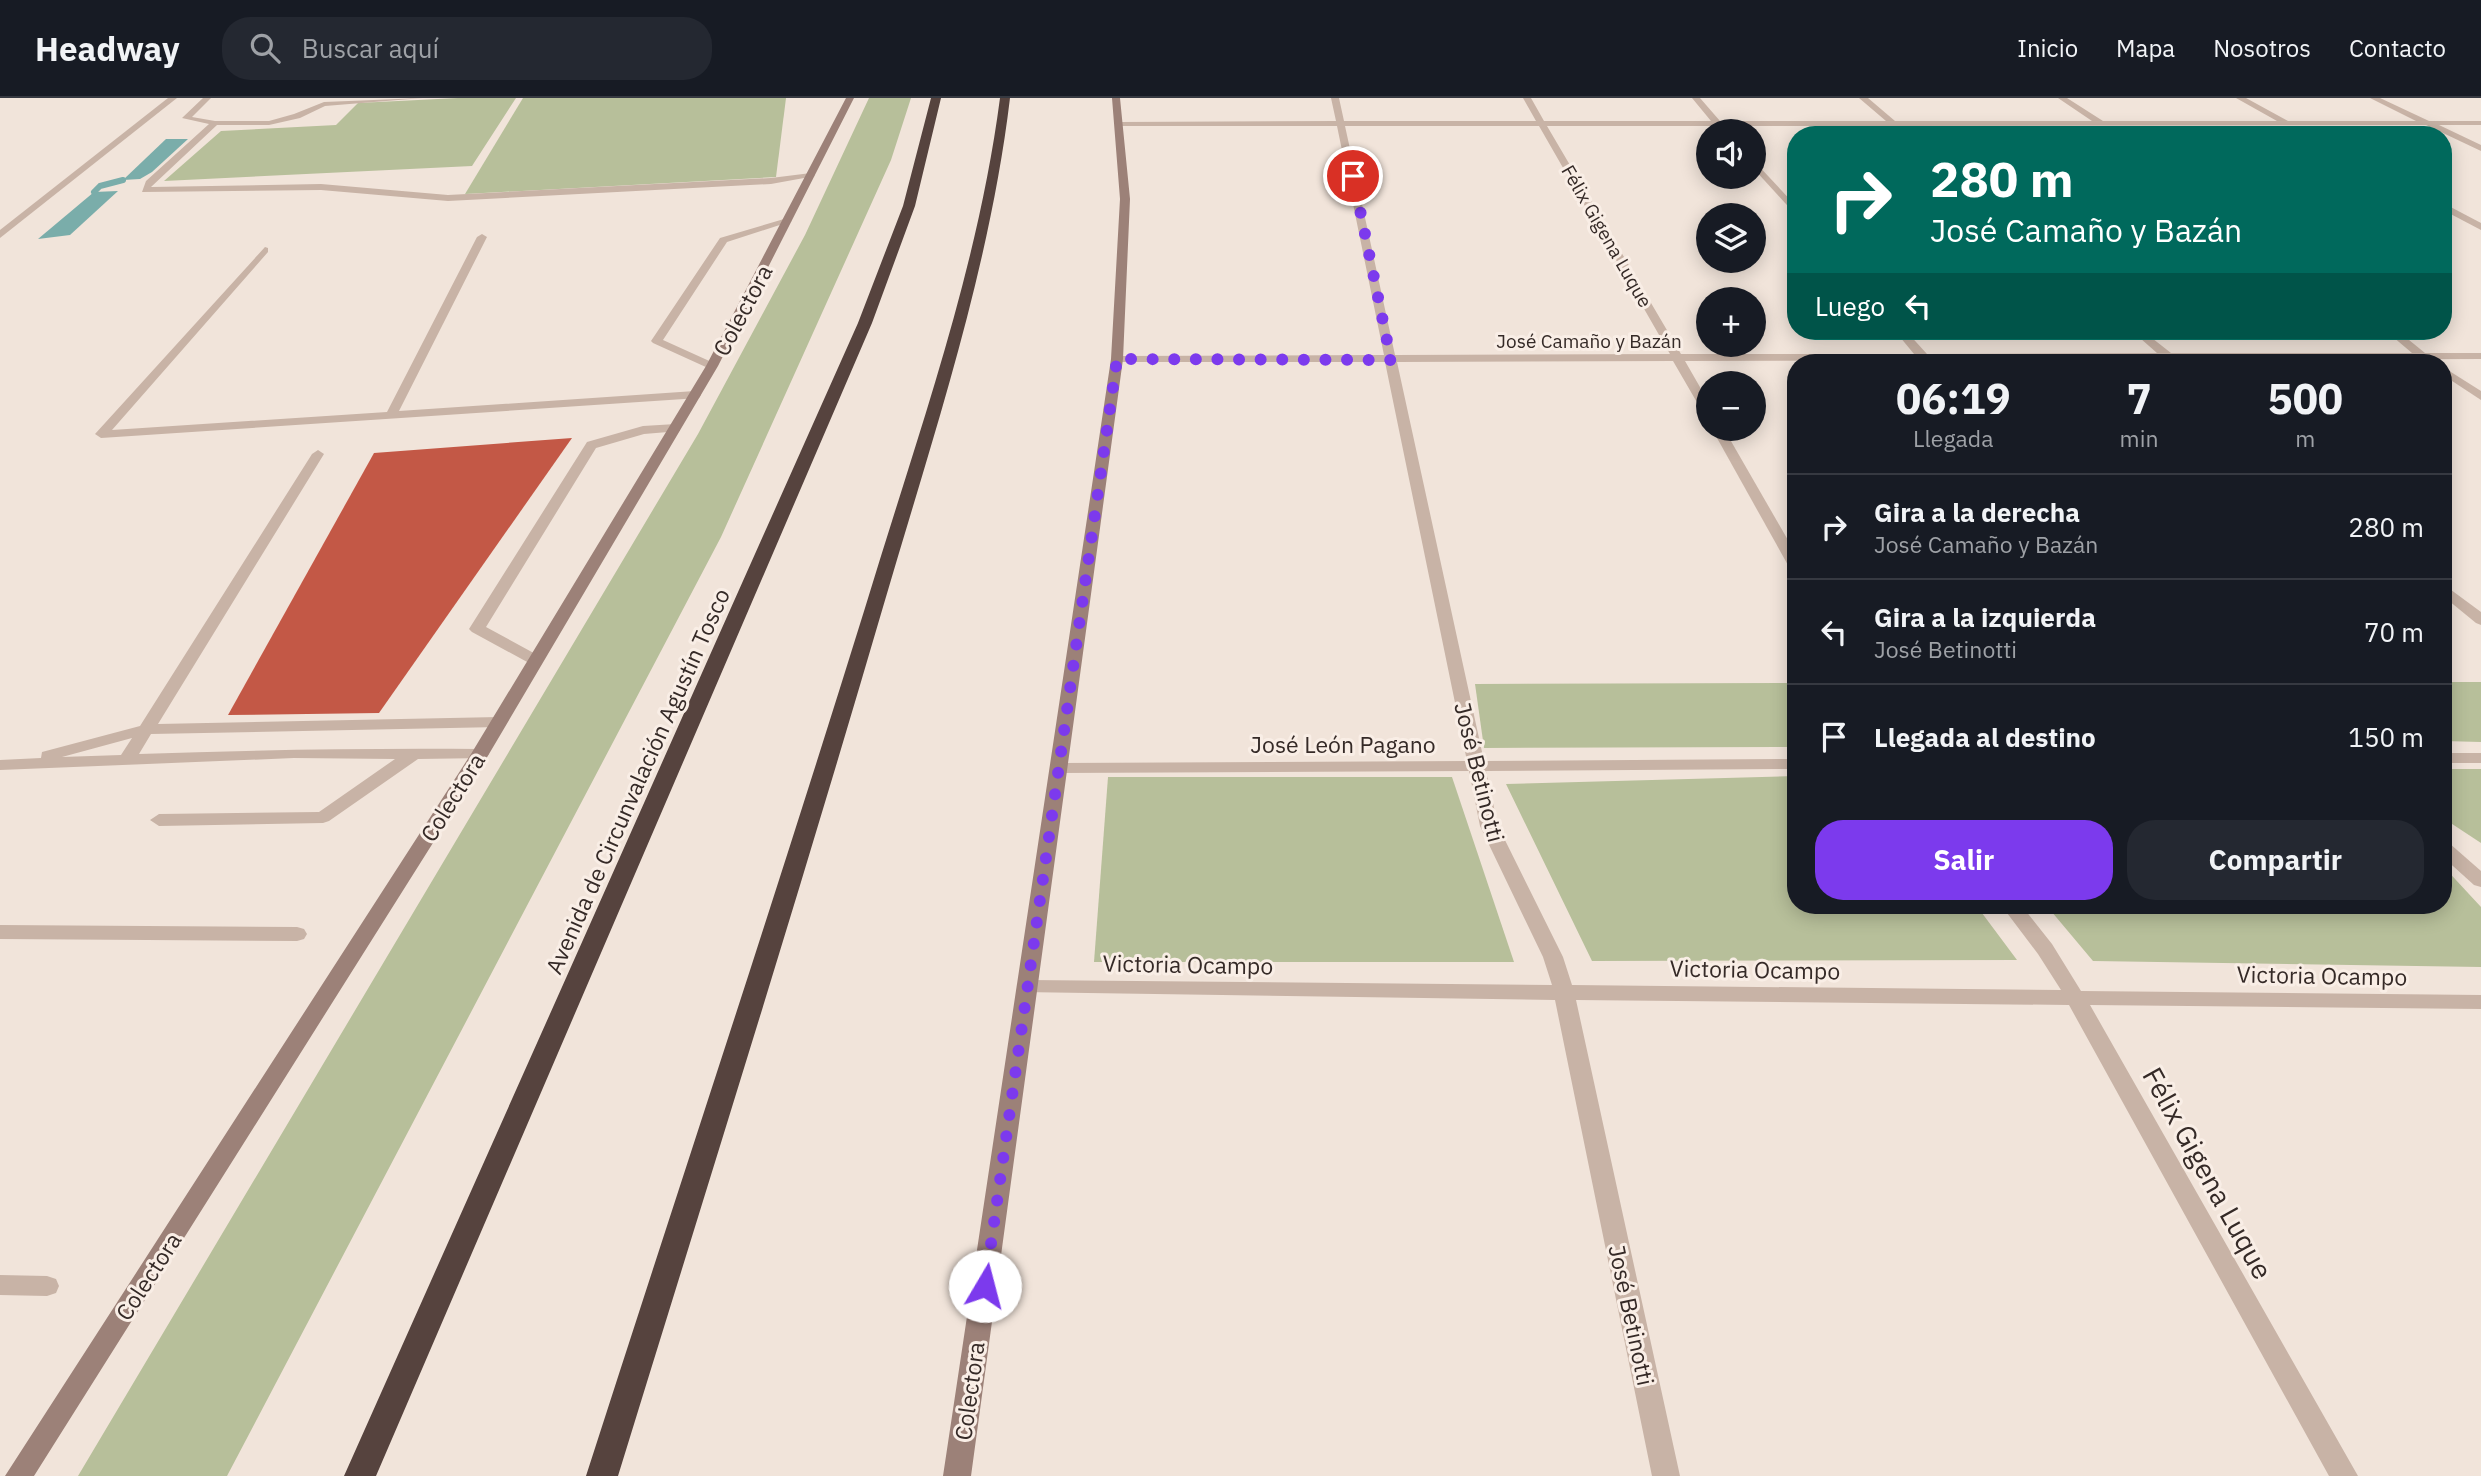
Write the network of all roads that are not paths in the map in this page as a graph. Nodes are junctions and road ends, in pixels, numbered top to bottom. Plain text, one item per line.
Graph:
1 (173, 98) edge
2 (207, 98) edge
3 (419, 98) edge
4 (850, 98) edge
5 (936, 98) edge
6 (1005, 98) edge
7 (1116, 98) edge
8 (1335, 98) edge
9 (1527, 98) edge
10 (1696, 98) edge
11 (1863, 98) edge
12 (2062, 98) edge
13 (2240, 98) edge
14 (2374, 98) edge
15 (310, 100) dead end
16 (324, 104) junction
17 (1714, 119) edge
18 (215, 122) junction
19 (1892, 122) junction
20 (2481, 122) edge
21 (1542, 123) junction
22 (1696, 123) edge
23 (1766, 123) edge
24 (2426, 123) junction
25 (1120, 124) junction
26 (1342, 124) junction
27 (2102, 124) junction
28 (2289, 124) junction
29 (1897, 126) edge
30 (2105, 126) edge
31 (2293, 126) edge
32 (2433, 126) edge
33 (2452, 135) edge
34 (2481, 148) edge
35 (811, 176) junction
36 (1766, 178) edge
37 (1787, 202) edge
38 (2452, 211) edge
39 (787, 221) junction
40 (2481, 227) edge
41 (0, 235) edge
42 (482, 237) dead end
43 (265, 250) dead end
44 (1908, 340) edge
45 (2148, 340) edge
46 (2403, 340) edge
47 (1921, 354) edge
48 (2164, 354) edge
49 (2420, 354) edge
50 (2481, 356) edge
51 (1678, 358) junction
52 (1787, 358) edge
53 (2452, 358) edge
54 (1117, 359) junction
55 (1391, 360) junction
56 (712, 366) junction
57 (2452, 376) edge
58 (1696, 390) edge
59 (695, 395) junction
60 (2481, 396) edge
61 (391, 415) junction
62 (676, 428) junction
63 (1725, 441) edge
64 (318, 454) dead end
65 (1787, 550) edge
66 (2452, 596) edge
67 (2481, 620) edge
68 (535, 660) junction
69 (499, 722) junction
70 (147, 729) junction
71 (416, 752) junction
72 (480, 754) junction
73 (2452, 758) edge
74 (2481, 758) edge
75 (126, 761) junction
76 (24, 763) junction
77 (1787, 764) edge
78 (0, 765) edge
79 (1475, 765) junction
80 (1060, 768) junction
81 (159, 820) dead end
82 (2452, 855) edge
83 (2481, 881) edge
84 (2018, 914) edge
85 (0, 932) edge
86 (297, 934) dead end
87 (1028, 987) junction
88 (1564, 992) junction
89 (2076, 997) junction
90 (2481, 1002) edge
91 (0, 1285) edge
92 (47, 1286) dead end
93 (19, 1476) edge
94 (360, 1476) edge
95 (602, 1476) edge
96 (957, 1476) edge
97 (1666, 1476) edge
98 (2344, 1476) edge

1 - 41 street
2 - 18 street
3 - 16 street
4 - 35 street, Colectora
5 - 94 highway, Avenida de Circunvalación Agustín Tosco
6 - 95 highway
7 - 25 street, Colectora
8 - 26 street, José Betinotti
9 - 21 street, Félix Gigena Luque
10 - 17 street
11 - 19 street
12 - 27 street
13 - 28 street
14 - 24 street
15 - 16 street
16 - 18 street
18 - 35 street
19 - 23 street
19 - 27 street
19 - 29 street
20 - 24 street
21 - 22 street
21 - 26 street
21 - 51 street, Félix Gigena Luque
24 - 28 street
24 - 32 street
25 - 26 street
25 - 54 street, Colectora
26 - 55 street, José Betinotti
27 - 28 street
27 - 30 street
28 - 31 street
33 - 34 street
35 - 39 street, Colectora
36 - 37 street
38 - 40 street
39 - 56 street, Colectora
39 - 56 street
42 - 61 street
43 - 61 street
44 - 47 street
45 - 48 street
46 - 49 street
50 - 53 street, José Camaño y Bazán
51 - 52 street, José Camaño y Bazán
51 - 55 street, José Camaño y Bazán
51 - 58 street, Félix Gigena Luque
54 - 55 street, José Camaño y Bazán
54 - 80 street, Colectora
55 - 79 street, José Betinotti
56 - 59 street, Colectora
57 - 60 street
59 - 61 street
59 - 62 street, Colectora
62 - 68 street, Colectora
62 - 68 street
63 - 65 street
64 - 70 street
66 - 67 street
68 - 69 street, Colectora
69 - 70 street
69 - 72 street, Colectora
70 - 75 street
70 - 76 street
71 - 72 street
71 - 75 street
71 - 81 street
72 - 93 street, Colectora
73 - 74 street
75 - 76 street
76 - 78 street
77 - 79 street, José León Pagano
79 - 80 street, José León Pagano
79 - 88 street, José Betinotti
80 - 87 street, Colectora
82 - 83 street
84 - 89 street, Félix Gigena Luque
85 - 86 street
87 - 88 street, Victoria Ocampo
87 - 96 street, Colectora
88 - 89 street, Victoria Ocampo
88 - 97 street, José Betinotti
89 - 90 street, Victoria Ocampo
89 - 98 street, Félix Gigena Luque
91 - 92 street

